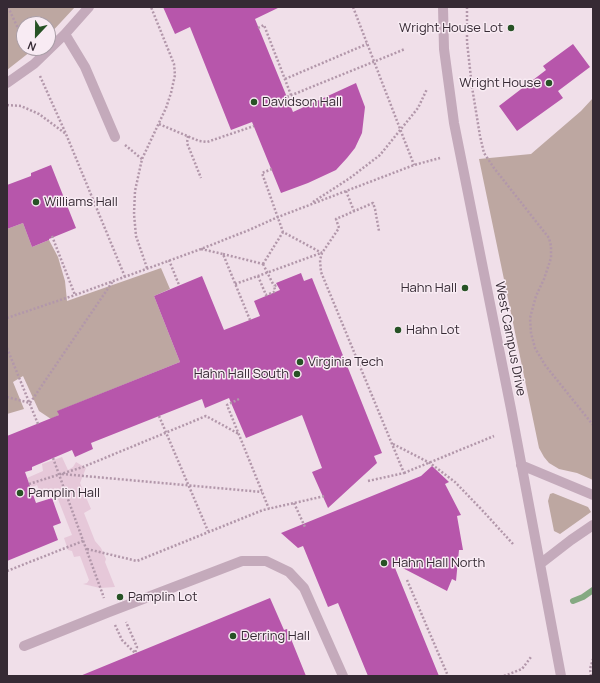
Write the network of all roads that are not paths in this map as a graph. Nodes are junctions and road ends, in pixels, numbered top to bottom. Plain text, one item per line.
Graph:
1 (89, 7) edge
2 (443, 7) edge
3 (65, 34) junction
4 (7, 83) edge
5 (115, 137) road end
6 (521, 465) junction
7 (593, 495) edge
8 (593, 525) edge
9 (540, 564) junction
10 (24, 646) dead end
11 (343, 676) edge
12 (561, 676) edge

1 - 3 street
2 - 6 street, West Campus Drive
3 - 4 street
3 - 5 street
6 - 7 street
6 - 9 street, West Campus Drive
8 - 9 street
9 - 12 street, West Campus Drive
10 - 11 street

